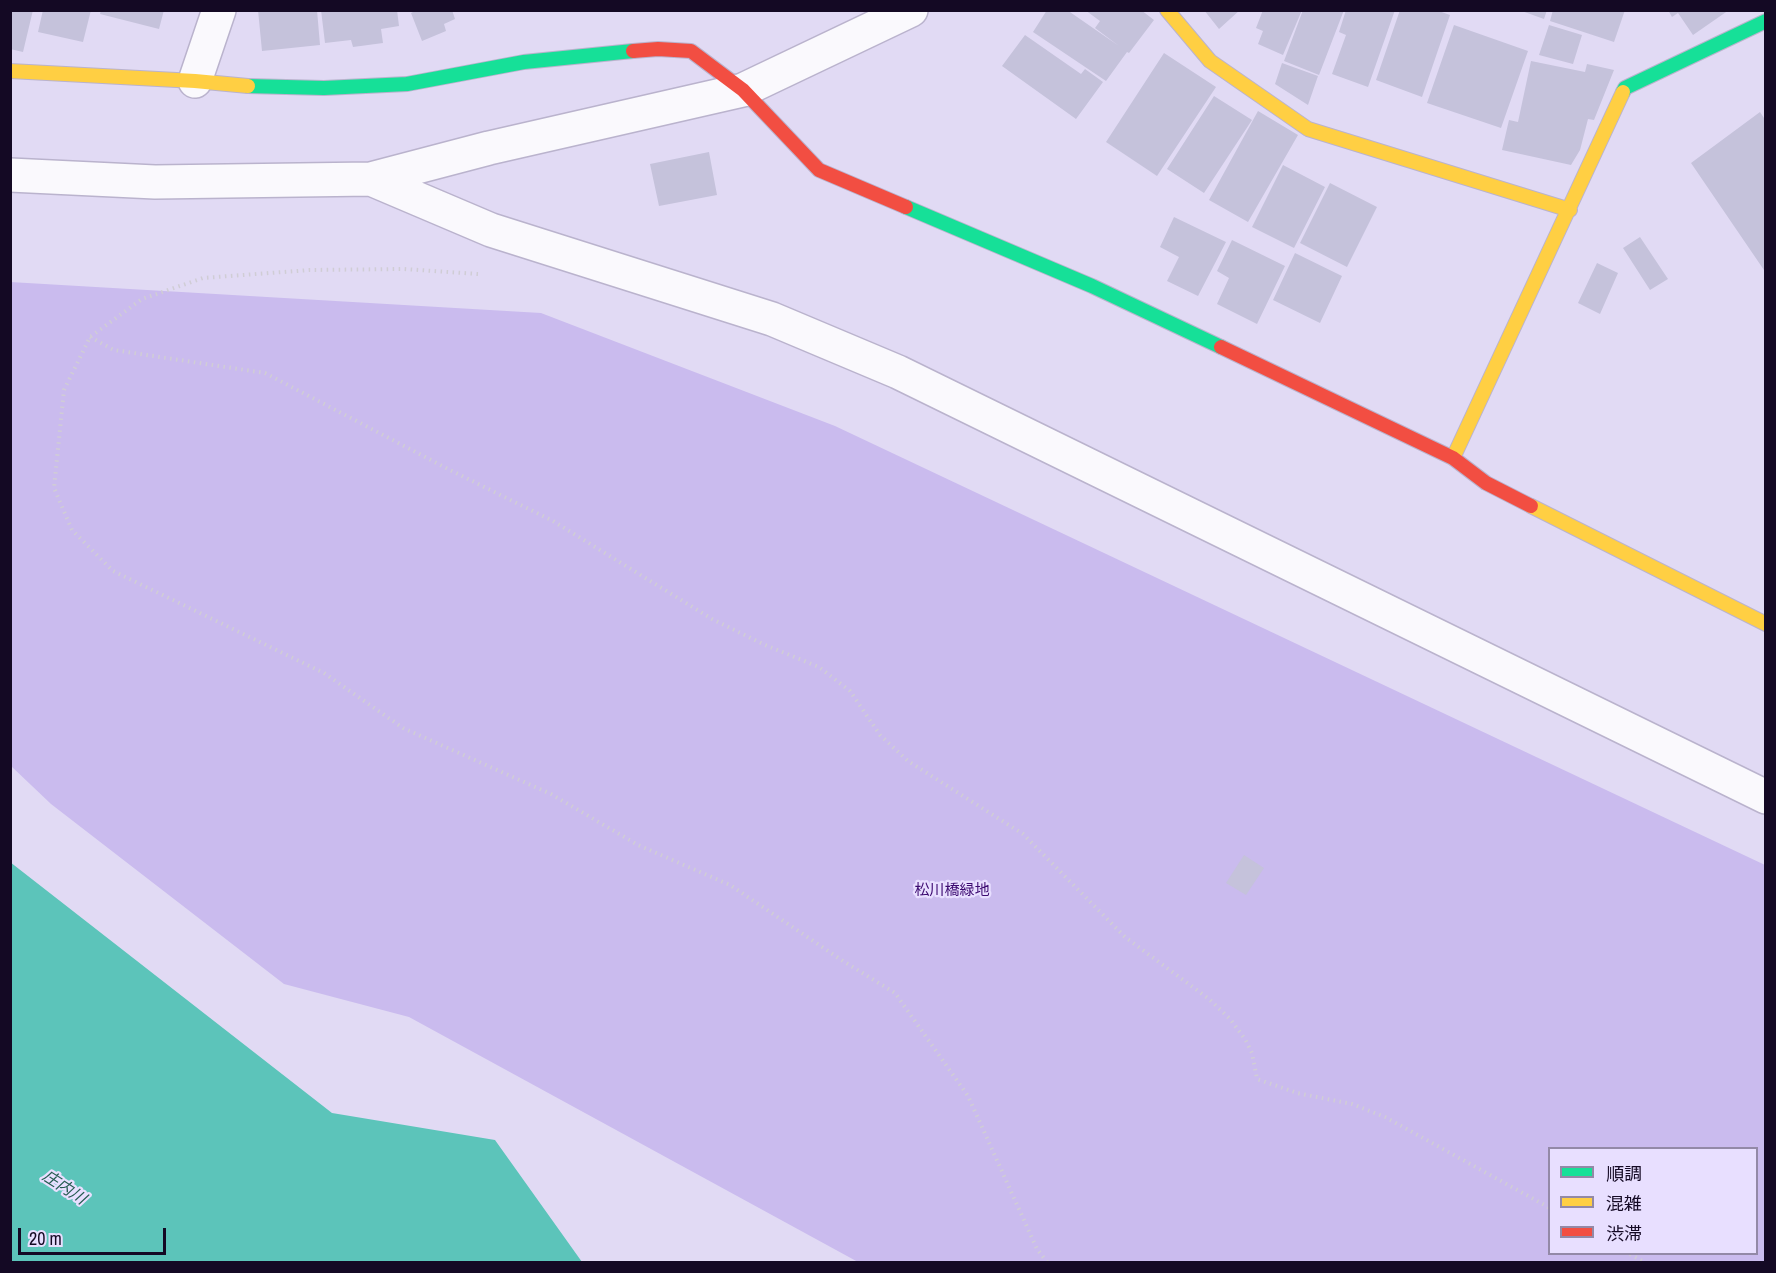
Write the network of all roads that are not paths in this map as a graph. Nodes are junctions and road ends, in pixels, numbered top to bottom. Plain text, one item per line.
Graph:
1 (219, 10) edge
2 (911, 10) edge
3 (1167, 10) edge
4 (1766, 21) edge
5 (10, 70) edge
6 (195, 81) junction
7 (743, 90) junction
8 (10, 175) edge
9 (371, 179) junction
10 (1570, 210) junction
11 (1453, 458) junction
12 (1766, 624) edge
13 (1766, 797) edge

1 - 6 street
2 - 7 street
3 - 10 street
4 - 10 street
5 - 6 street
6 - 7 street
7 - 9 street
7 - 11 street
8 - 9 street
9 - 13 street
10 - 11 street
11 - 12 street

